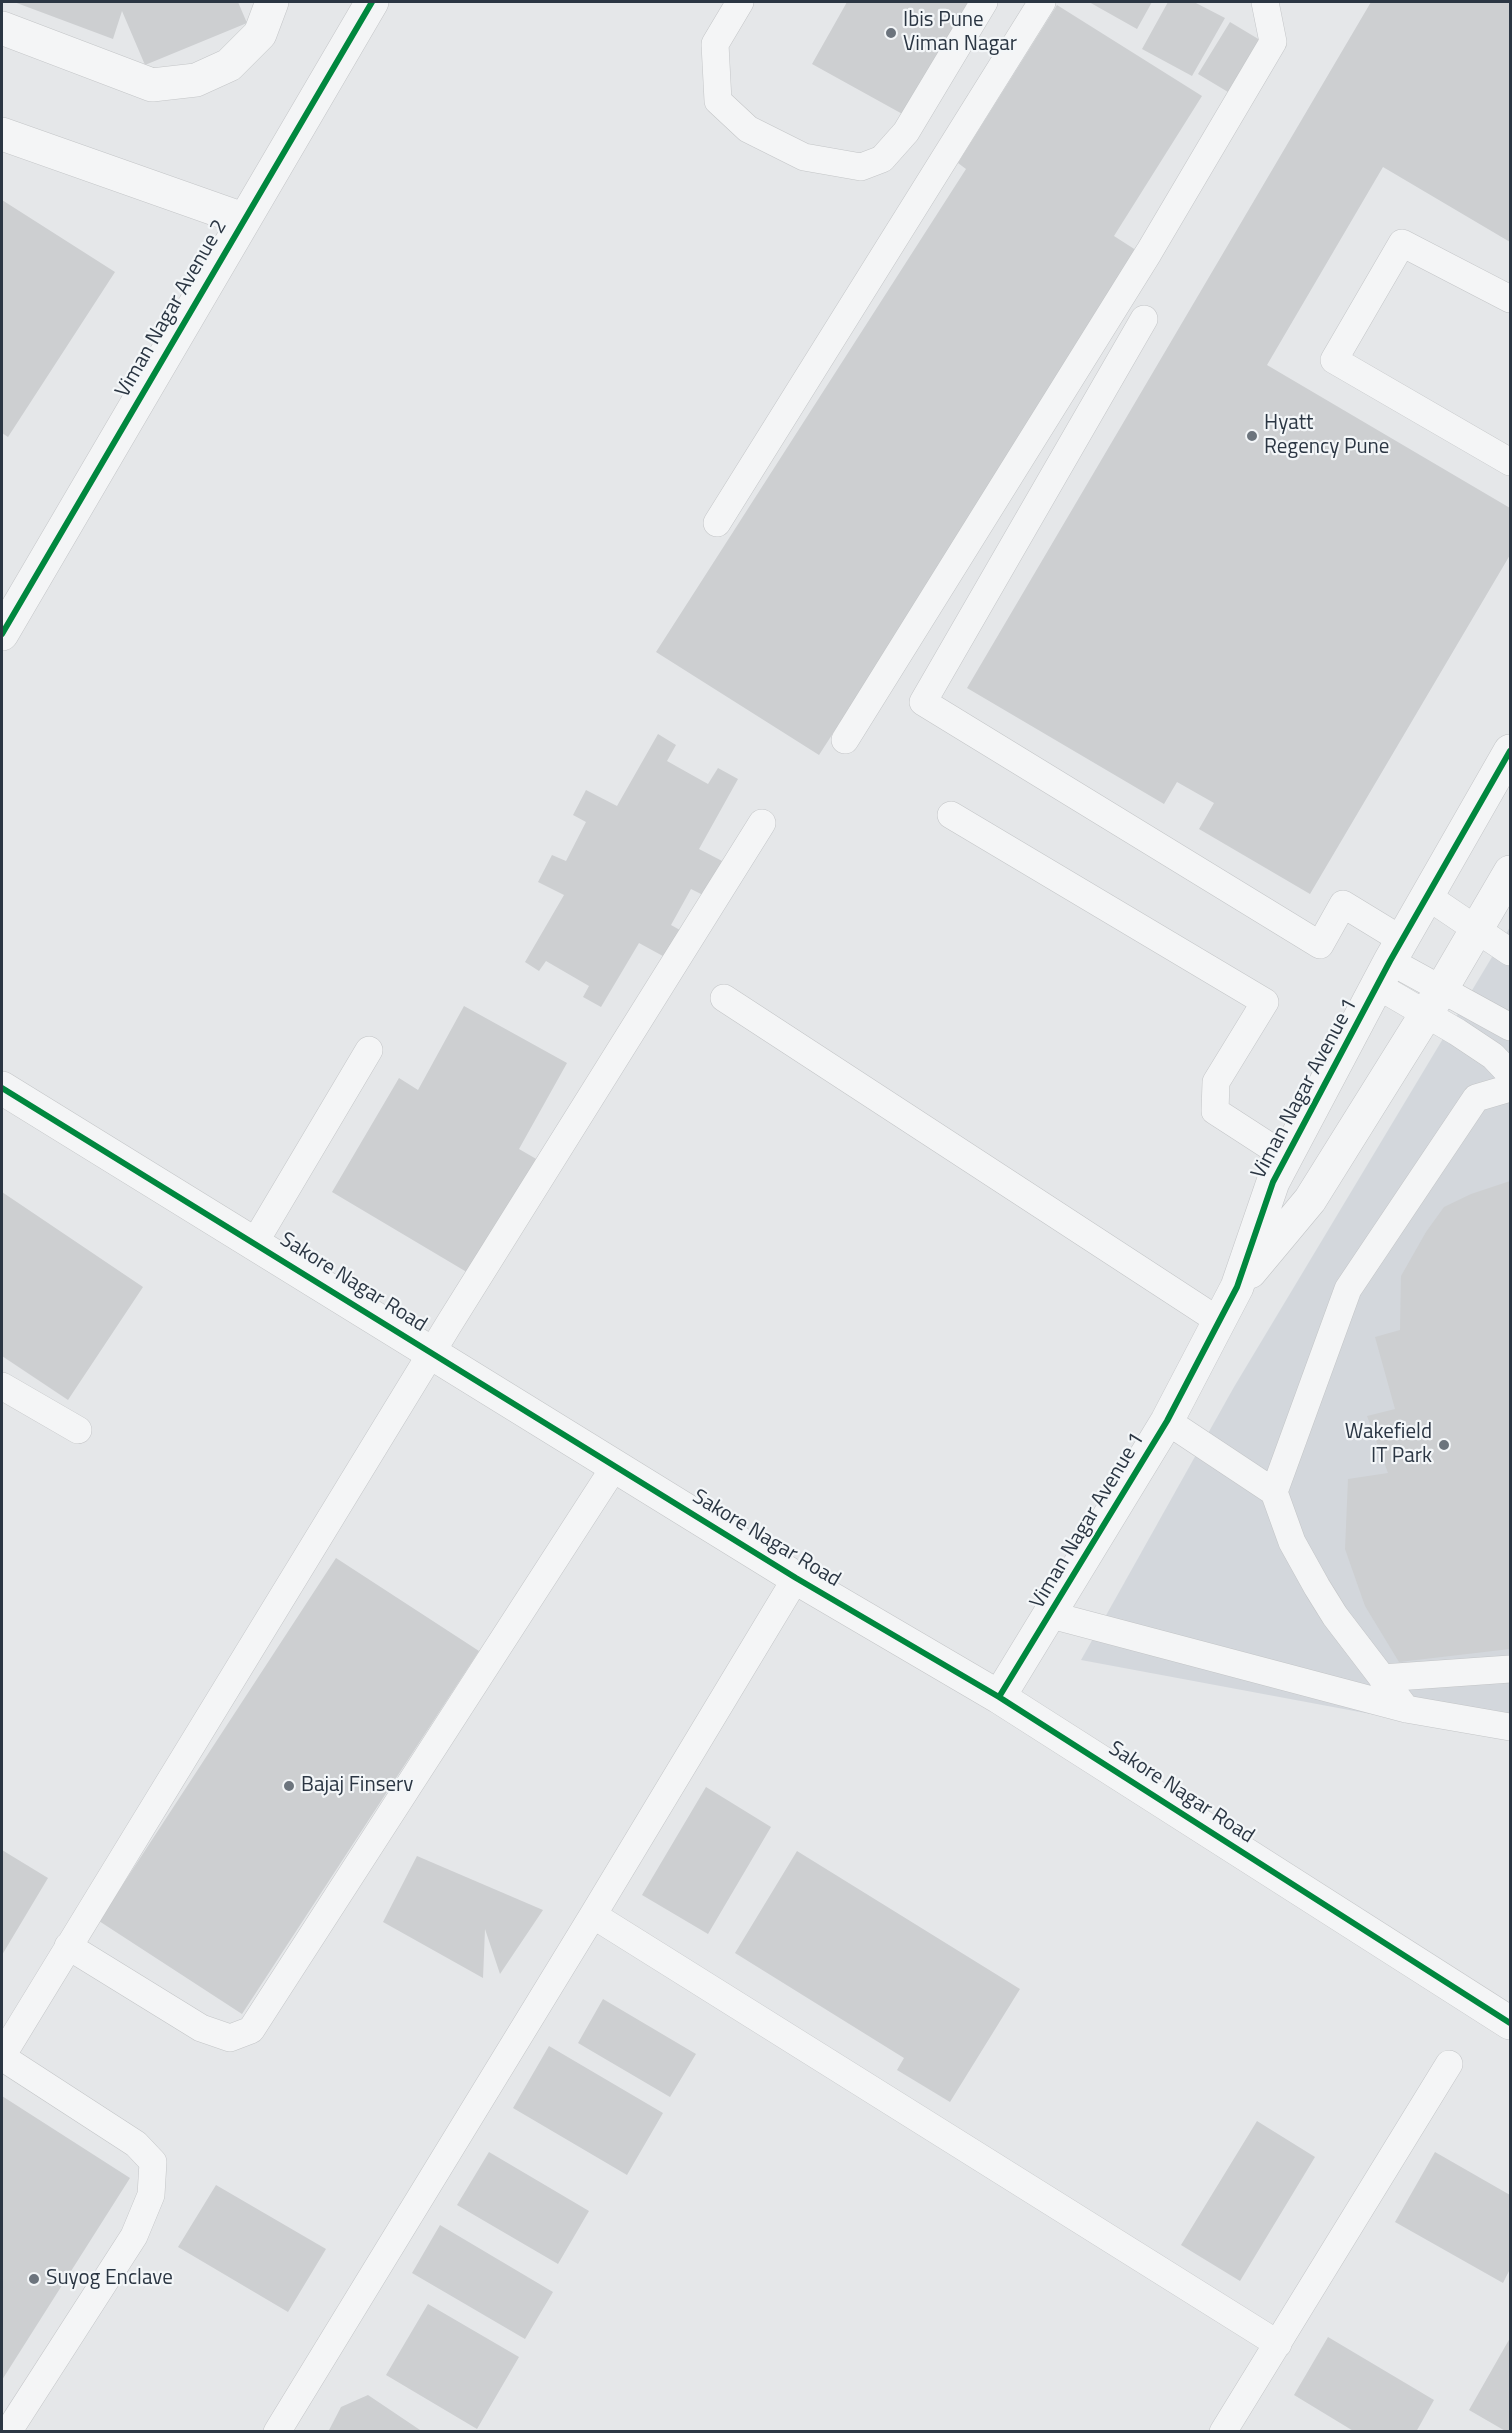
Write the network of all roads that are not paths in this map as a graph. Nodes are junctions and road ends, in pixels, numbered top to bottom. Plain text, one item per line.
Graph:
1 (272, 2) edge
2 (372, 2) edge
3 (740, 2) edge
4 (984, 2) edge
5 (1042, 2) edge
6 (1265, 2) edge
7 (2, 28) edge
8 (2, 134) edge
9 (243, 219) junction
10 (1510, 299) edge
11 (1144, 319) dead end
12 (1510, 462) edge
13 (717, 523) dead end
14 (2, 634) edge
15 (845, 740) dead end
16 (1510, 750) edge
17 (951, 815) dead end
18 (762, 823) dead end
19 (1510, 872) edge
20 (1427, 896) junction
21 (1477, 928) junction
22 (1510, 952) edge
23 (1390, 962) junction
24 (724, 998) dead end
25 (1434, 1001) junction
26 (1510, 1027) edge
27 (369, 1050) dead end
28 (1510, 1074) edge
29 (2, 1088) edge
30 (1510, 1088) edge
31 (1286, 1157) junction
32 (255, 1242) junction
33 (1237, 1287) junction
34 (1219, 1321) junction
35 (433, 1353) junction
36 (2, 1386) edge
37 (1167, 1420) junction
38 (78, 1430) dead end
39 (615, 1466) junction
40 (1274, 1492) junction
41 (796, 1578) junction
42 (1051, 1615) junction
43 (1510, 1669) edge
44 (1382, 1678) junction
45 (999, 1697) junction
46 (1406, 1709) junction
47 (1510, 1727) edge
48 (593, 1915) junction
49 (68, 1946) junction
50 (1510, 2023) edge
51 (2, 2056) edge
52 (1449, 2064) dead end
53 (1278, 2344) junction
54 (8, 2432) edge
55 (277, 2432) edge
56 (1223, 2432) edge

1 - 7 street
2 - 9 street, Viman Nagar Avenue 2
3 - 4 lane
5 - 13 lane
6 - 15 lane
8 - 9 street
9 - 14 street, Viman Nagar Avenue 2
10 - 12 lane
11 - 23 lane
16 - 20 street, Viman Nagar Avenue 1
17 - 31 lane
18 - 35 lane
19 - 21 street, Viman Nagar Avenue 1
20 - 21 lane
20 - 23 street, Viman Nagar Avenue 1
21 - 22 lane
21 - 25 street, Viman Nagar Avenue 1
23 - 25 lane
23 - 31 street, Viman Nagar Avenue 1
24 - 34 lane
25 - 26 lane
25 - 28 lane
25 - 33 street, Viman Nagar Avenue 1
27 - 32 lane
29 - 32 street, Sakore Nagar Road
30 - 40 lane
31 - 33 street, Viman Nagar Avenue 1
32 - 35 street, Sakore Nagar Road
33 - 34 street, Viman Nagar Avenue 1
34 - 37 street, Viman Nagar Avenue 1
35 - 39 street, Sakore Nagar Road
35 - 49 lane
36 - 38 lane
37 - 40 lane
37 - 42 street, Viman Nagar Avenue 1
39 - 41 street, Sakore Nagar Road
39 - 49 lane
40 - 44 lane
41 - 45 street, Sakore Nagar Road
41 - 48 lane
42 - 45 street, Viman Nagar Avenue 1
42 - 46 lane
43 - 44 lane
44 - 46 lane
45 - 50 street, Sakore Nagar Road
46 - 47 lane
48 - 53 lane
48 - 55 lane
49 - 51 lane
51 - 54 lane
52 - 53 lane
53 - 56 lane

